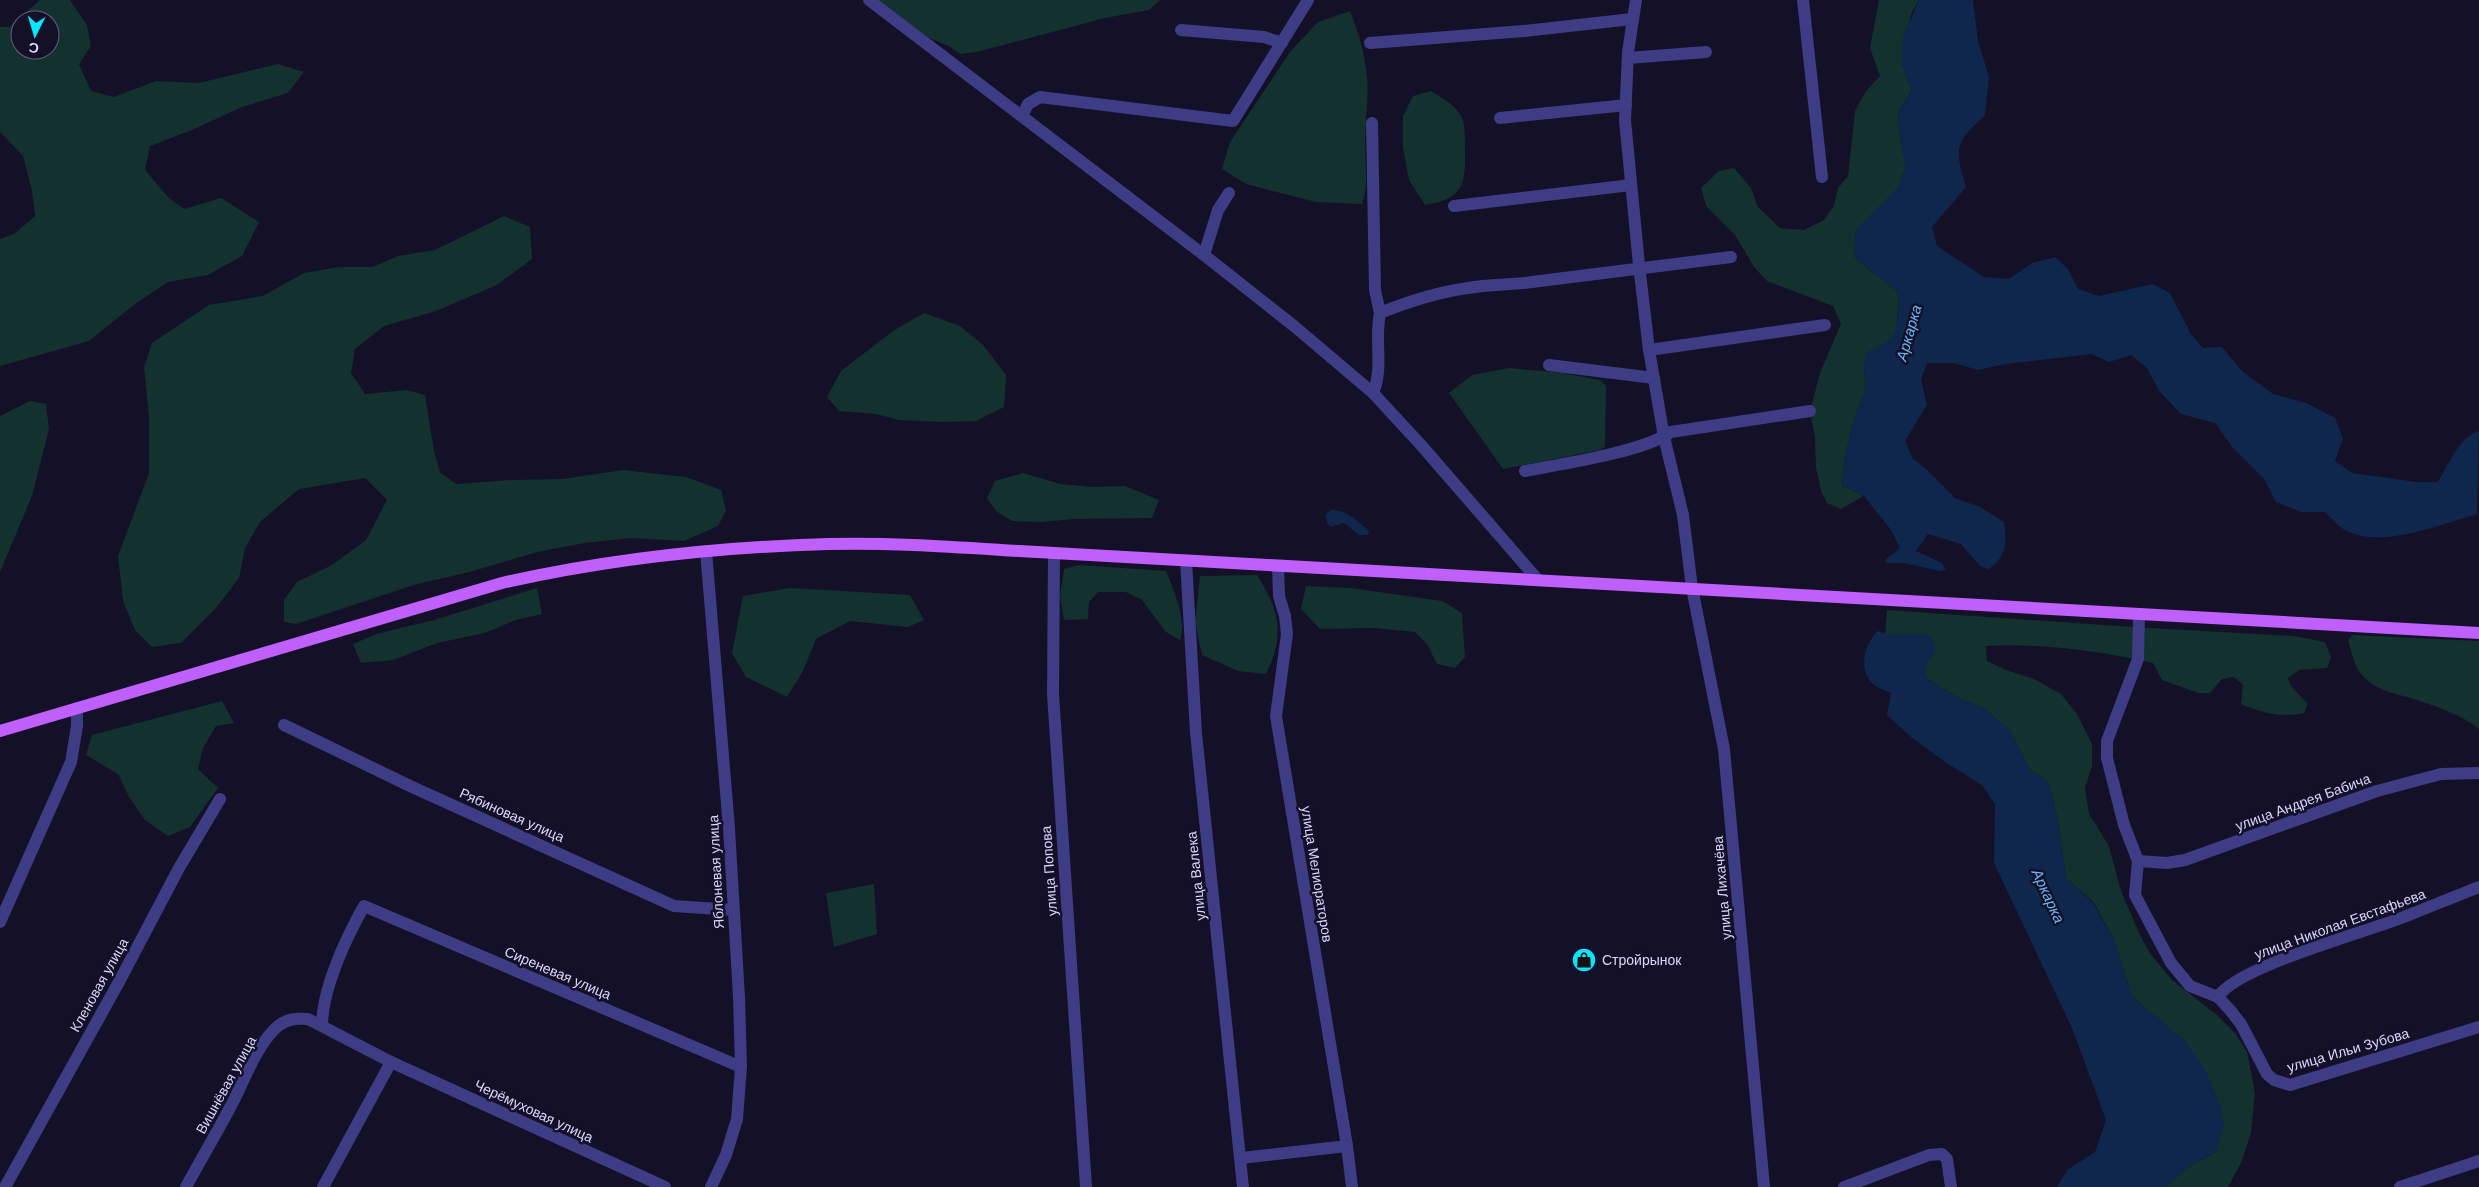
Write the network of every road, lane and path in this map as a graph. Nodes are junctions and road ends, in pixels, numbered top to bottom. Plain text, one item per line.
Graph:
1 (868, 0) edge
2 (1308, 0) edge
3 (1636, 0) edge
4 (1803, 0) edge
5 (1632, 19) junction
6 (1181, 30) dead end
7 (1282, 43) junction
8 (1370, 43) dead end
9 (1706, 52) dead end
10 (1628, 58) junction
11 (1626, 105) junction
12 (1022, 116) junction
13 (1500, 118) dead end
14 (1372, 123) dead end
15 (1822, 177) dead end
16 (1631, 186) junction
17 (1229, 193) dead end
18 (1454, 206) dead end
19 (1204, 255) junction
20 (1731, 257) dead end
21 (1640, 269) junction
22 (1380, 313) junction
23 (1824, 325) dead end
24 (1649, 350) junction
25 (1549, 365) dead end
26 (1654, 378) junction
27 (1374, 393) junction
28 (1810, 411) dead end
29 (1664, 437) junction
30 (1525, 471) dead end
31 (706, 551) junction
32 (1054, 552) junction
33 (1186, 560) junction
34 (1278, 566) junction
35 (1538, 580) junction
36 (1692, 588) junction
37 (2139, 614) junction
38 (2479, 633) edge
39 (77, 708) junction
40 (284, 725) dead end
41 (0, 731) edge
42 (2479, 773) edge
43 (220, 799) dead end
44 (2138, 861) junction
45 (2479, 887) edge
46 (733, 910) junction
47 (0, 922) edge
48 (2218, 997) junction
49 (308, 1019) joint
50 (322, 1026) junction
51 (2479, 1027) edge
52 (391, 1062) junction
53 (740, 1067) junction
54 (1347, 1146) junction
55 (1241, 1158) junction
56 (2479, 1161) edge
57 (5, 1187) edge
58 (186, 1187) edge
59 (323, 1187) edge
60 (665, 1187) edge
61 (711, 1187) edge
62 (1086, 1187) edge
63 (1242, 1187) edge
64 (1352, 1187) edge
65 (1764, 1187) edge
66 (1844, 1187) edge
67 (1950, 1187) edge
68 (2400, 1187) edge

1 - 12 street
2 - 7 street
3 - 5 street, улица Лихачёва
4 - 15 street
5 - 8 street
5 - 10 street, улица Лихачёва
6 - 7 street
7 - 12 street
9 - 10 street
10 - 11 street, улица Лихачёва
11 - 13 street
11 - 16 street, улица Лихачёва
12 - 19 street
14 - 22 street
16 - 18 street
16 - 21 street, улица Лихачёва
17 - 19 street
19 - 27 street
20 - 21 street
21 - 22 street
21 - 24 street, улица Лихачёва
22 - 27 street
23 - 24 street
24 - 26 street, улица Лихачёва
25 - 26 street
26 - 29 street, улица Лихачёва
27 - 35 street
28 - 29 street
29 - 30 street
29 - 36 street, улица Лихачёва
31 - 32 main road
31 - 39 main road
31 - 46 street, Яблоневая улица
32 - 33 main road
32 - 62 street, улица Попова
33 - 34 main road
33 - 55 street, улица Валека
34 - 35 main road
34 - 54 street, улица Мелиораторов
35 - 36 main road
36 - 37 main road
36 - 65 street, улица Лихачёва
37 - 38 main road
37 - 44 street, улица Ильи Зубова
39 - 41 main road
39 - 47 street
40 - 46 street, Рябиновая улица
42 - 44 street, улица Андрея Бабича
43 - 57 street, Кленовая улица
44 - 48 street, улица Ильи Зубова
45 - 48 street, улица Николая Евстафьева
46 - 53 street, Яблоневая улица
48 - 51 street, улица Ильи Зубова
49 - 50 street, Черёмуховая улица
49 - 58 street, Вишнёвая улица
50 - 52 street, Черёмуховая улица
50 - 53 street, Сиреневая улица
52 - 59 street
52 - 60 street, Черёмуховая улица
53 - 61 street, Яблоневая улица
54 - 55 street
54 - 64 street, улица Мелиораторов
55 - 63 street, улица Валека
56 - 68 street
66 - 67 street

